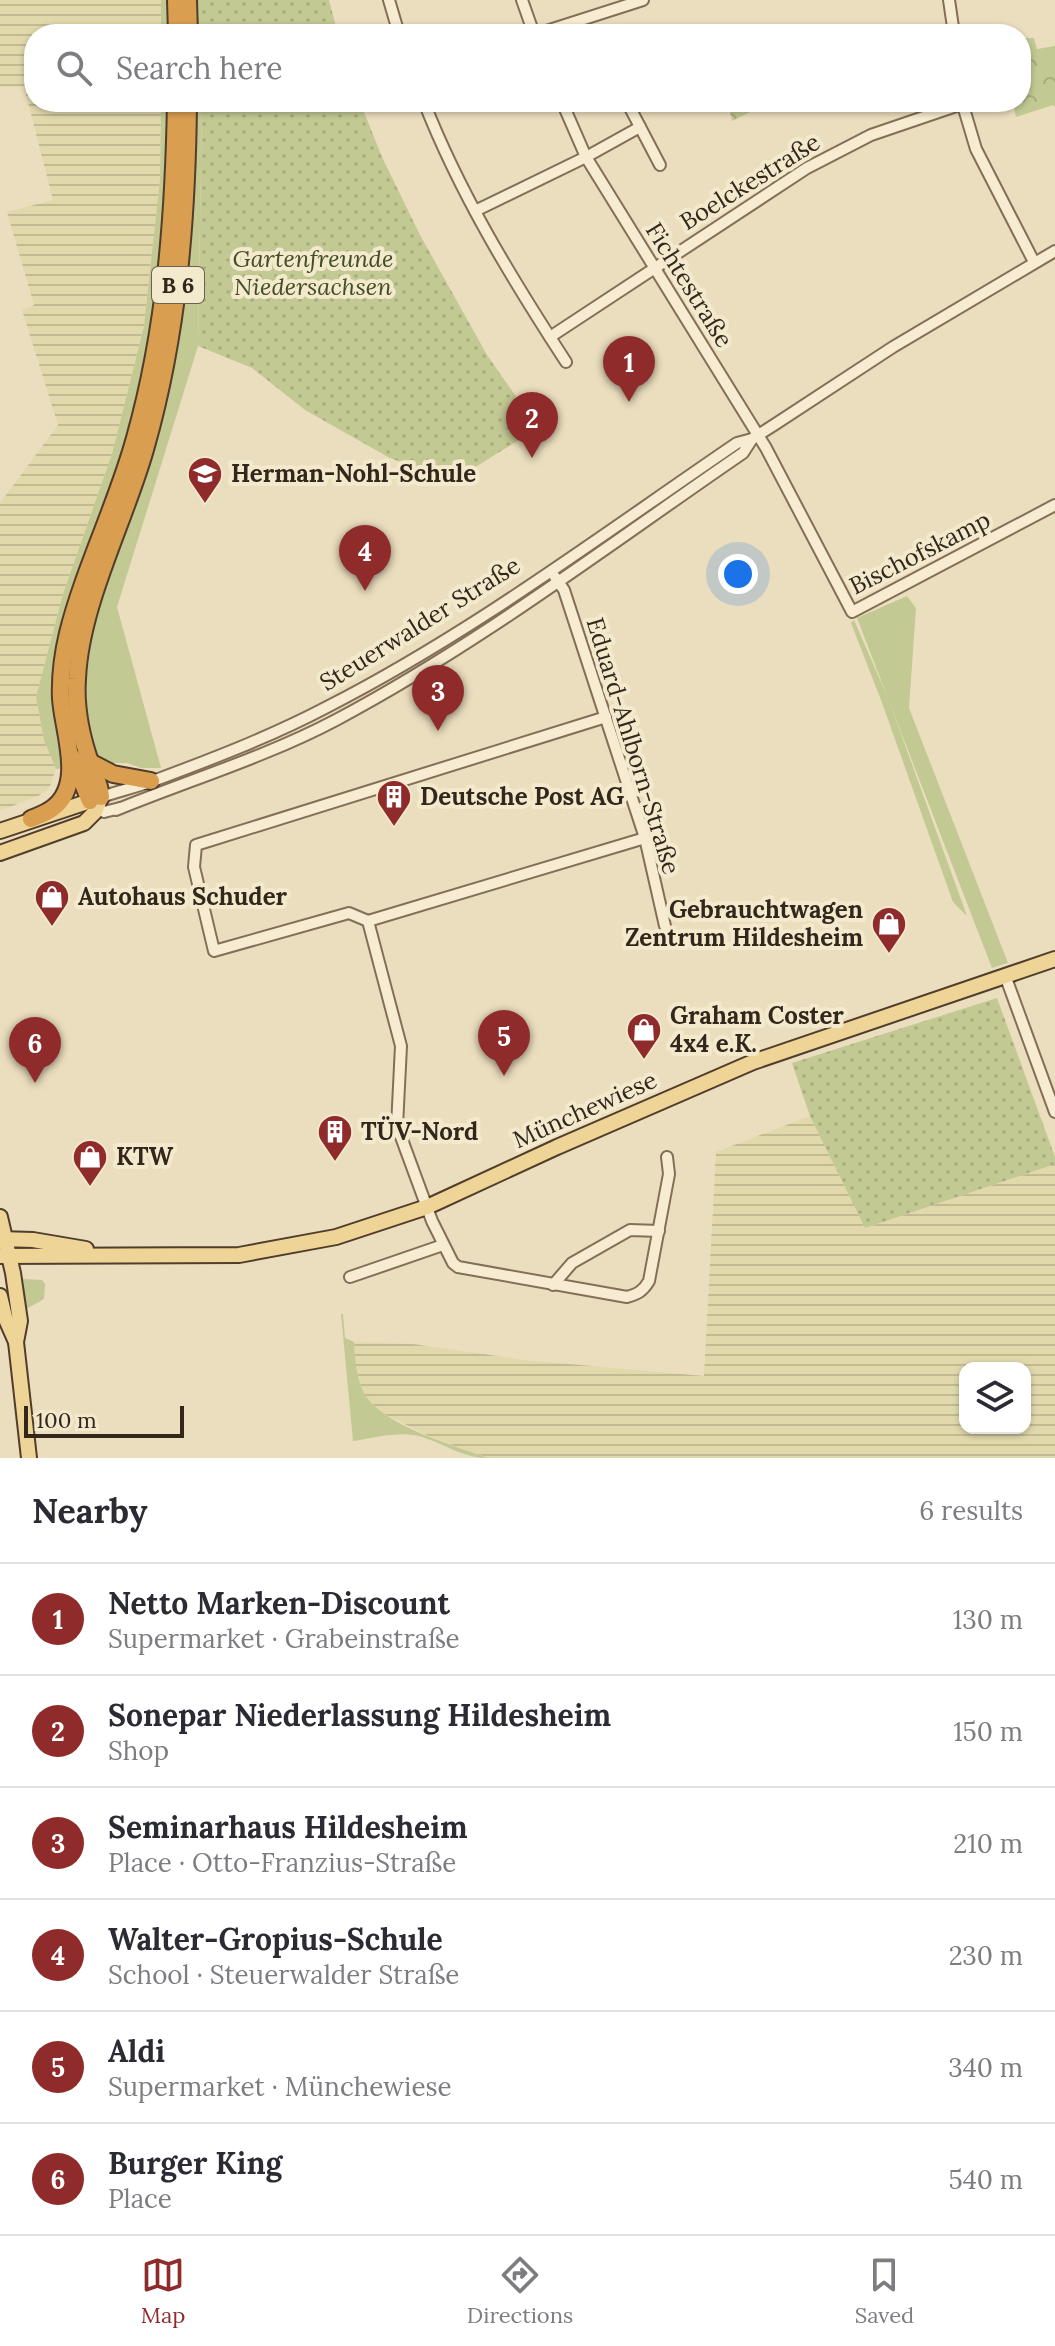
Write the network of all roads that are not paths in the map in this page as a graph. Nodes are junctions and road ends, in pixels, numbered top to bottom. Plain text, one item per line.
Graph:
1 (176, 0) edge
2 (188, 0) edge
3 (389, 0) edge
4 (522, 0) edge
5 (643, 0) edge
6 (949, 0) edge
7 (177, 24) edge
8 (189, 24) edge
9 (395, 24) edge
10 (532, 24) edge
11 (567, 24) edge
12 (953, 24) edge
13 (176, 112) edge
14 (188, 112) edge
15 (428, 112) edge
16 (566, 112) edge
17 (632, 112) edge
18 (936, 112) edge
19 (965, 112) edge
20 (640, 127) junction
21 (586, 157) junction
22 (660, 165) dead end
23 (475, 211) junction
24 (1055, 251) edge
25 (1034, 262) junction
26 (653, 267) junction
27 (550, 337) junction
28 (566, 362) dead end
29 (755, 437) junction
30 (1055, 505) edge
31 (549, 570) junction
32 (558, 580) junction
33 (606, 717) junction
34 (68, 748) junction
35 (90, 762) junction
36 (151, 781) junction
37 (96, 802) junction
38 (120, 808) junction
39 (31, 819) junction
40 (84, 823) junction
41 (0, 831) edge
42 (645, 838) junction
43 (0, 853) edge
44 (368, 921) junction
45 (665, 926) dead end
46 (1055, 959) edge
47 (1006, 978) junction
48 (1055, 1112) edge
49 (667, 1157) dead end
50 (427, 1207) junction
51 (0, 1217) edge
52 (659, 1231) junction
53 (3, 1239) edge
54 (443, 1245) junction
55 (4, 1256) edge
56 (126, 1256) junction
57 (350, 1277) dead end
58 (553, 1285) junction
59 (0, 1296) edge
60 (16, 1342) junction
61 (29, 1458) edge

1 - 7 highway
2 - 8 highway
3 - 9 street
4 - 10 street
5 - 11 street
6 - 12 street
13 - 34 highway, B 6
14 - 35 highway, B 6
15 - 23 street
16 - 21 street, Fichtestraße
17 - 20 street
18 - 26 street, Boelckestraße
19 - 25 street
20 - 21 street
20 - 22 street
21 - 23 street
21 - 26 street, Fichtestraße
23 - 27 street
24 - 25 street, Steuerwalder Straße
25 - 29 street, Steuerwalder Straße
26 - 27 street, Boelckestraße
26 - 29 street, Fichtestraße
27 - 28 street
29 - 30 street, Bischofskamp
29 - 31 street, Steuerwalder Straße
29 - 32 street, Steuerwalder Straße
31 - 32 street, Steuerwalder Straße
31 - 36 street, Steuerwalder Straße
32 - 33 street, Eduard-Ahlborn-Straße
32 - 38 street, Steuerwalder Straße
33 - 42 street, Eduard-Ahlborn-Straße
33 - 44 street
34 - 37 highway
34 - 39 highway, B 6
35 - 36 highway
35 - 37 highway, B 6
36 - 37 street, Steuerwalder Straße
37 - 38 street, Steuerwalder Straße
37 - 39 main road, Steuerwalder Straße
37 - 40 main road
38 - 40 street, Steuerwalder Straße
39 - 41 main road, Steuerwalder Straße / B 6
40 - 43 main road, Steuerwalder Straße
42 - 44 street
42 - 45 street, Eduard-Ahlborn-Straße
44 - 50 street
46 - 47 main road, Münchewiese
47 - 48 street
47 - 50 main road, Münchewiese
49 - 52 street
50 - 54 street
50 - 56 main road, Münchewiese
51 - 53 main road
52 - 58 street
52 - 58 street
53 - 55 main road
53 - 56 main road, Münchewiese
54 - 57 street
54 - 58 street
55 - 56 main road, Münchewiese
55 - 60 main road
59 - 60 main road
60 - 61 main road

